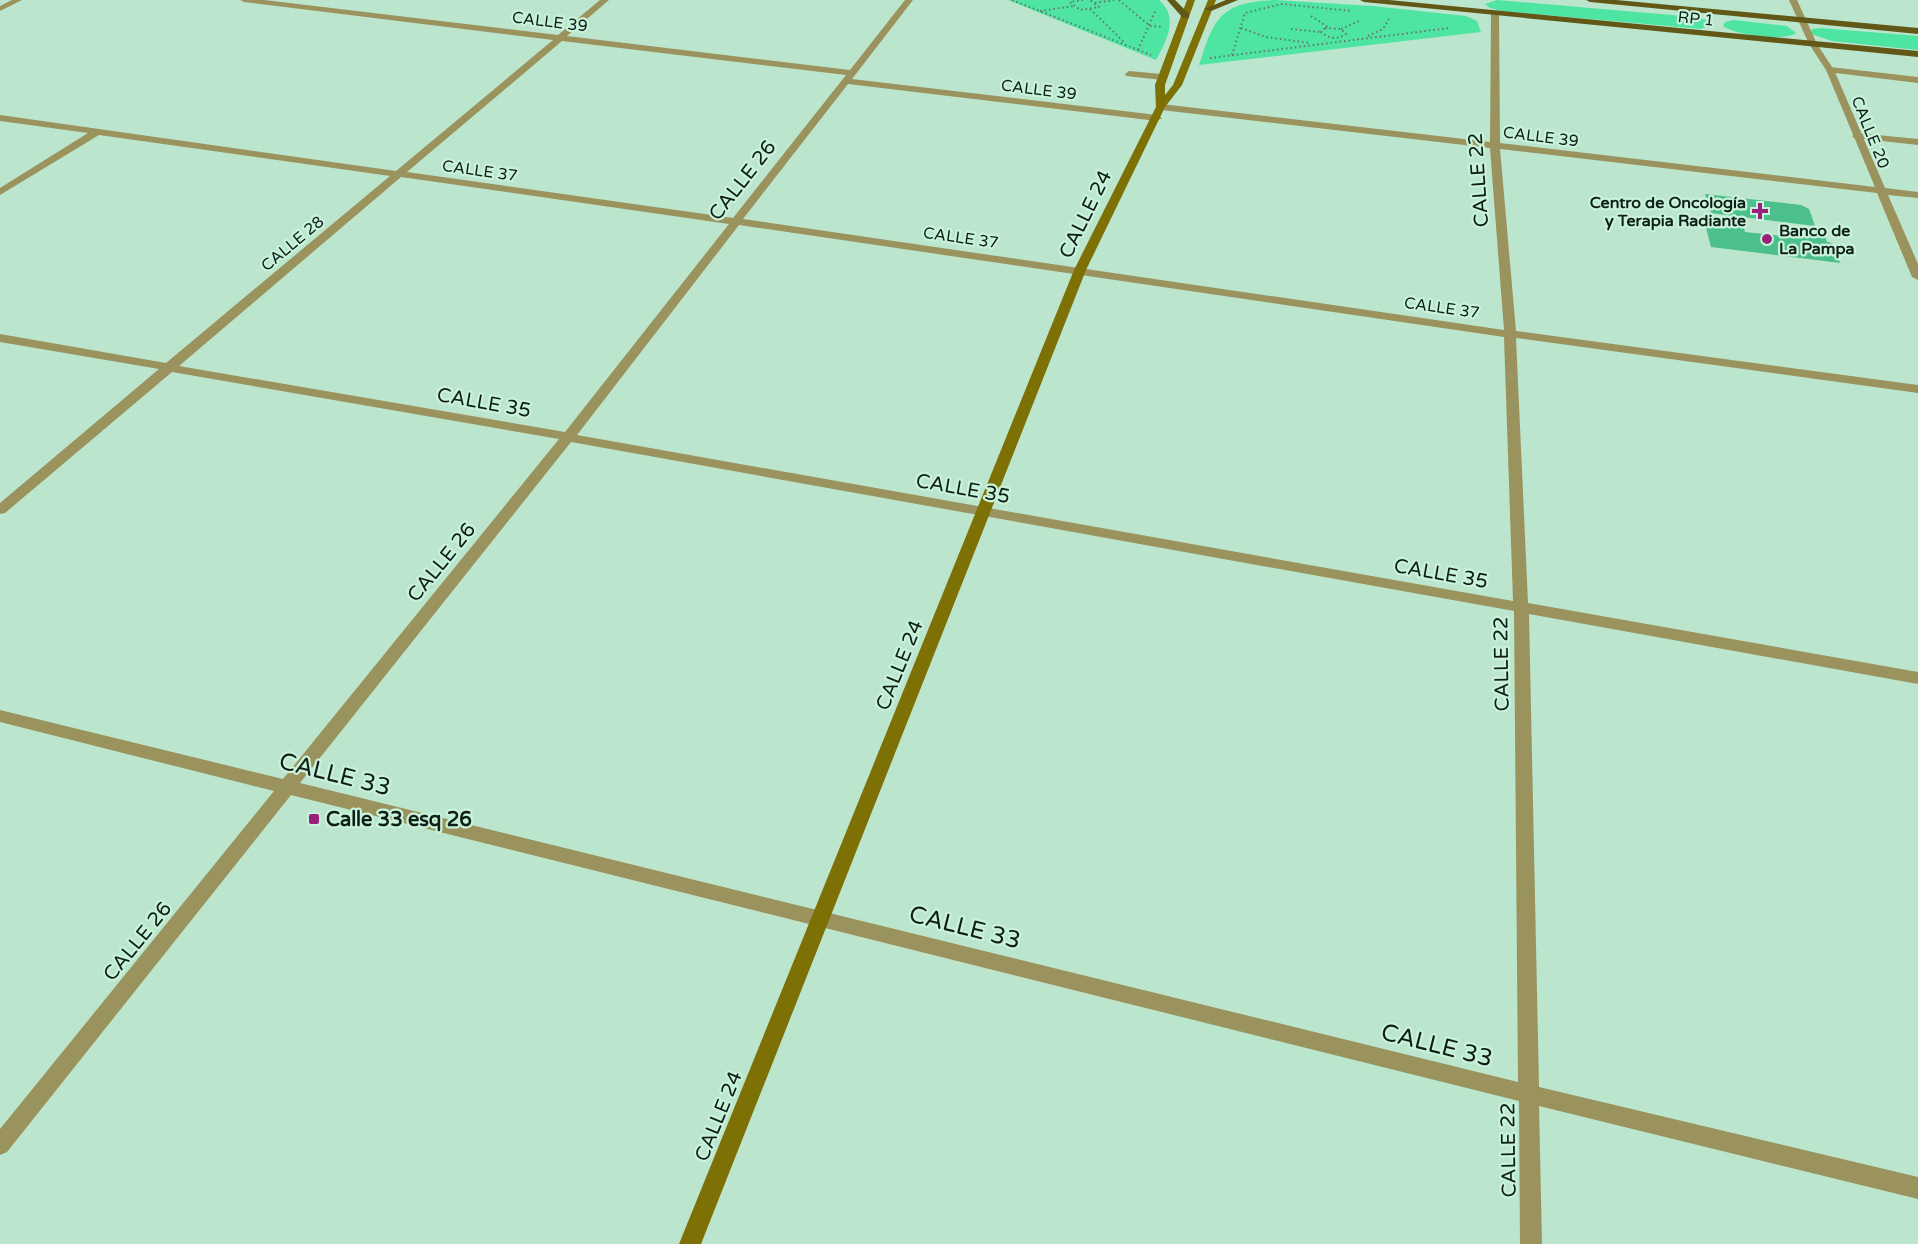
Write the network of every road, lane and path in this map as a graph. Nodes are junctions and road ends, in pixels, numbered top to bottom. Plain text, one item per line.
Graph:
1 (18, 0) edge
2 (243, 0) edge
3 (606, 0) edge
4 (909, 0) edge
5 (1012, 0) edge
6 (1080, 0) edge
7 (1090, 0) edge
8 (1114, 0) edge
9 (1119, 0) edge
10 (1171, 0) edge
11 (1191, 0) edge
12 (1234, 0) edge
13 (1364, 0) edge
14 (1590, 0) edge
15 (1793, 0) edge
16 (1158, 2) dead end
17 (1094, 3) junction
18 (1210, 5) edge
19 (1075, 6) junction
20 (1089, 8) junction
21 (0, 9) edge
22 (1040, 11) junction
23 (1355, 11) dead end
24 (1496, 13) junction
25 (1186, 15) junction
26 (1389, 15) dead end
27 (1311, 16) dead end
28 (1801, 19) junction
29 (1359, 21) dead end
30 (1150, 26) junction
31 (1456, 27) dead end
32 (1241, 28) junction
33 (1329, 28) junction
34 (1291, 29) dead end
35 (1341, 29) junction
36 (1918, 31) edge
37 (1321, 32) junction
38 (561, 38) junction
39 (1353, 40) junction
40 (1320, 44) junction
41 (1813, 44) junction
42 (1127, 46) junction
43 (1138, 50) junction
44 (1918, 54) edge
45 (1232, 55) junction
46 (1209, 62) dead end
47 (1830, 70) junction
48 (1129, 74) dead end
49 (850, 77) junction
50 (1157, 77) junction
51 (1918, 80) edge
52 (1159, 112) junction
53 (0, 118) edge
54 (97, 132) junction
55 (1857, 136) junction
56 (1918, 142) edge
57 (1494, 146) junction
58 (400, 175) junction
59 (1879, 190) junction
60 (0, 192) edge
61 (1918, 195) edge
62 (735, 223) junction
63 (1080, 270) junction
64 (1918, 277) edge
65 (1510, 334) junction
66 (0, 338) edge
67 (168, 367) junction
68 (1918, 389) edge
69 (568, 437) junction
70 (0, 510) edge
71 (983, 511) junction
72 (1521, 607) junction
73 (1918, 678) edge
74 (0, 716) edge
75 (288, 789) junction
76 (820, 918) junction
77 (1528, 1094) junction
78 (0, 1145) edge
79 (1918, 1188) edge
80 (690, 1244) edge
81 (1531, 1244) edge

1 - 21 street
2 - 38 street, CALLE 39
3 - 38 street, CALLE 28
4 - 49 street, CALLE 26
5 - 22 path
6 - 19 path
7 - 17 path
8 - 17 path
9 - 30 path
10 - 25 main road
11 - 25 street, CALLE 24
12 - 18 main road
13 - 24 main road, RP 1
14 - 28 main road, RP 1
15 - 28 street, CALLE 20
16 - 30 path
17 - 20 path
18 - 52 street, CALLE 24
19 - 20 path
19 - 22 path
20 - 42 path
22 - 42 path
23 - 32 path
24 - 41 main road, RP 1
24 - 57 street, CALLE 22
25 - 50 street, CALLE 24
26 - 39 path
27 - 33 path
28 - 36 main road, RP 1
28 - 41 street, CALLE 20
29 - 35 path
30 - 43 path
31 - 39 path
32 - 40 path
32 - 45 path
33 - 35 path
33 - 37 path
34 - 37 path
35 - 37 path
38 - 49 street, CALLE 39
38 - 58 street, CALLE 28
39 - 40 path
40 - 45 path
41 - 44 main road, RP 1
41 - 47 street, CALLE 20
42 - 43 path
43 - 50 path
45 - 46 path
47 - 51 street
47 - 55 street, CALLE 20
48 - 50 street
49 - 52 street, CALLE 39
49 - 62 street, CALLE 26
50 - 52 street, CALLE 24
52 - 57 street, CALLE 39
52 - 63 street, CALLE 24
53 - 54 street, CALLE 37
54 - 58 street, CALLE 37
54 - 60 street
55 - 56 street
55 - 59 street, CALLE 20
57 - 59 street, CALLE 39
57 - 65 street, CALLE 22
58 - 62 street, CALLE 37
58 - 67 street, CALLE 28
59 - 61 street, CALLE 39
59 - 64 street, CALLE 20
62 - 63 street, CALLE 37
62 - 69 street, CALLE 26
63 - 65 street, CALLE 37
63 - 71 street, CALLE 24
65 - 68 street, CALLE 37
65 - 72 street, CALLE 22
66 - 67 street, CALLE 35
67 - 69 street, CALLE 35
67 - 70 street, CALLE 28
69 - 71 street, CALLE 35
69 - 75 street, CALLE 26
71 - 72 street, CALLE 35
71 - 76 street, CALLE 24
72 - 73 street, CALLE 35
72 - 77 street, CALLE 22
74 - 75 street, CALLE 33
75 - 76 street, CALLE 33
75 - 78 street, CALLE 26
76 - 77 street, CALLE 33
76 - 80 street, CALLE 24
77 - 79 street, CALLE 33
77 - 81 street, CALLE 22

